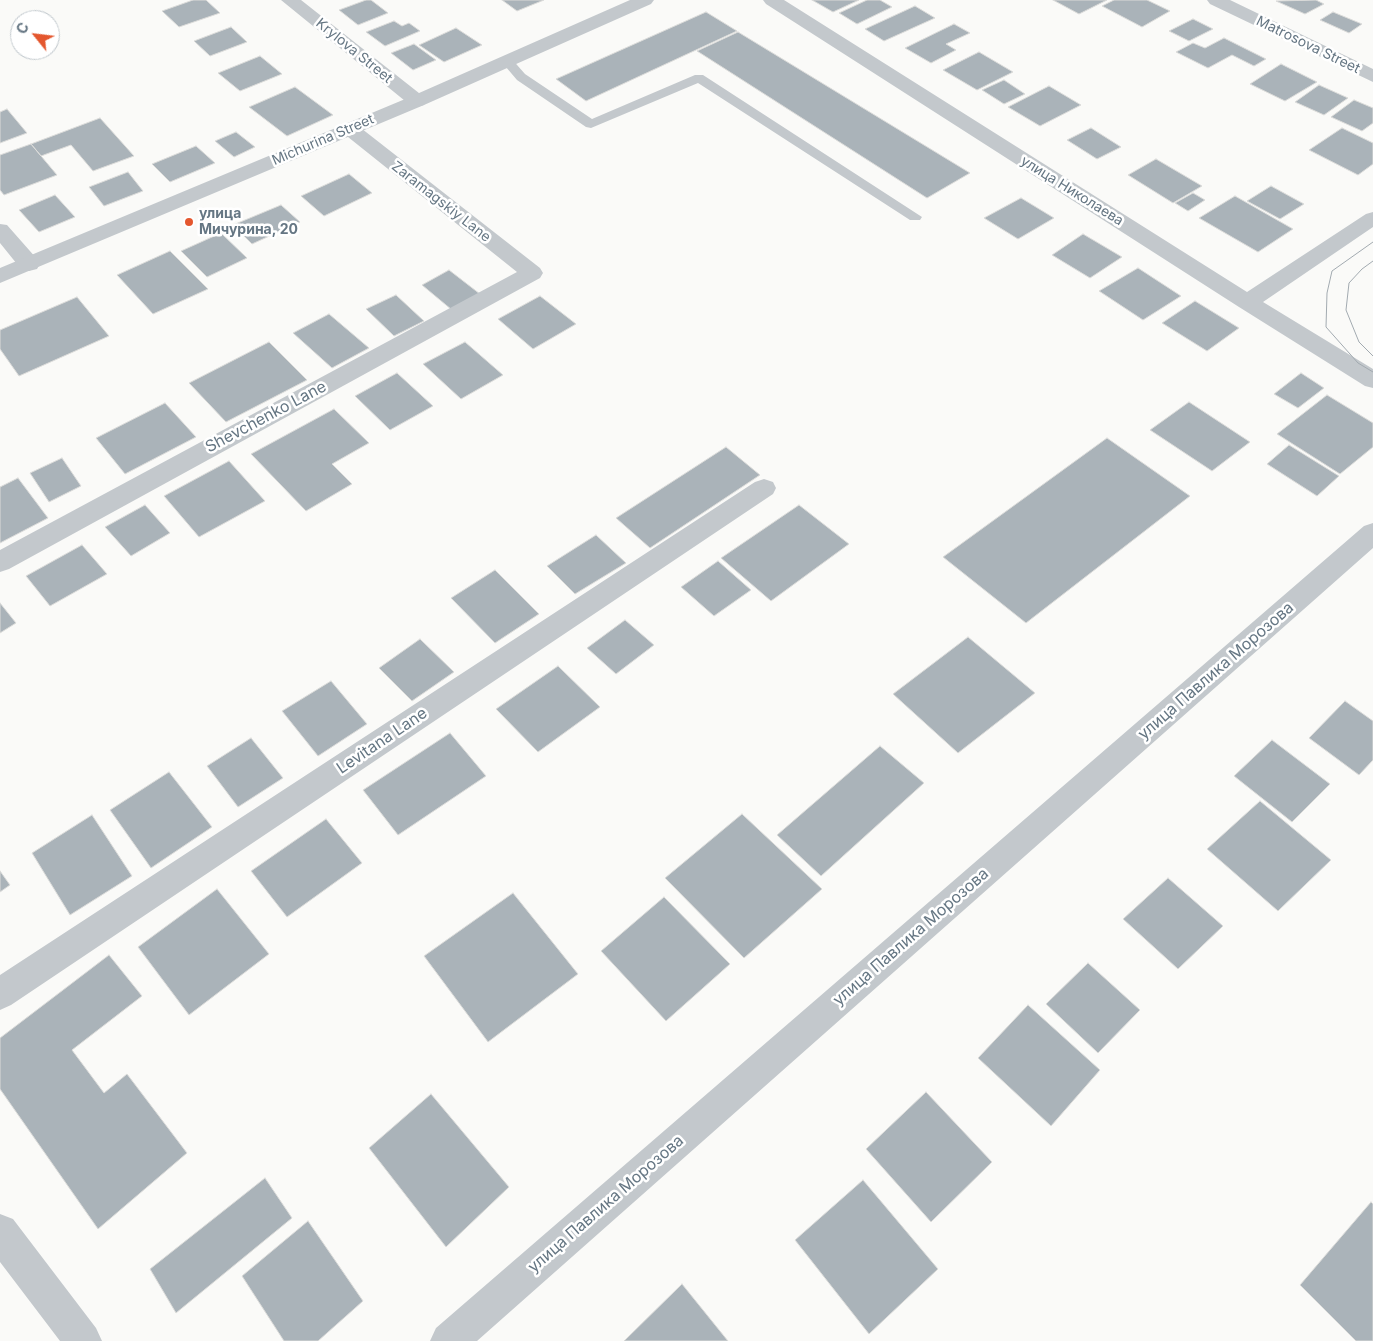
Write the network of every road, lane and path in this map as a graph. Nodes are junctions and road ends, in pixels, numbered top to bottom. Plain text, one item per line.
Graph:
1 (290, 0) edge
2 (645, 0) edge
3 (772, 0) edge
4 (1216, 0) edge
5 (506, 60) junction
6 (1373, 76) edge
7 (417, 101) junction
8 (350, 129) junction
9 (915, 217) dead end
10 (1373, 218) edge
11 (0, 230) edge
12 (29, 264) junction
13 (532, 273) joint
14 (0, 276) edge
15 (1246, 302) junction
16 (1373, 380) edge
17 (764, 488) dead end
18 (1373, 533) edge
19 (0, 562) edge
20 (0, 994) edge
21 (0, 1232) edge
22 (83, 1341) edge
23 (449, 1341) edge

1 - 7 street, Krylova Street
2 - 5 street, Michurina Street
3 - 15 street, улица Николаева
4 - 6 street, Matrosova Street
5 - 7 street, Michurina Street
5 - 9 lane
7 - 8 street, Michurina Street
8 - 12 street, Michurina Street
8 - 13 street, Zaramagskiy Lane
10 - 15 street
11 - 12 street
12 - 14 street, Michurina Street
13 - 19 street, Shevchenko Lane
15 - 16 street, улица Николаева
17 - 20 street, Levitana Lane
18 - 23 street, улица Павлика Морозова
21 - 22 street

